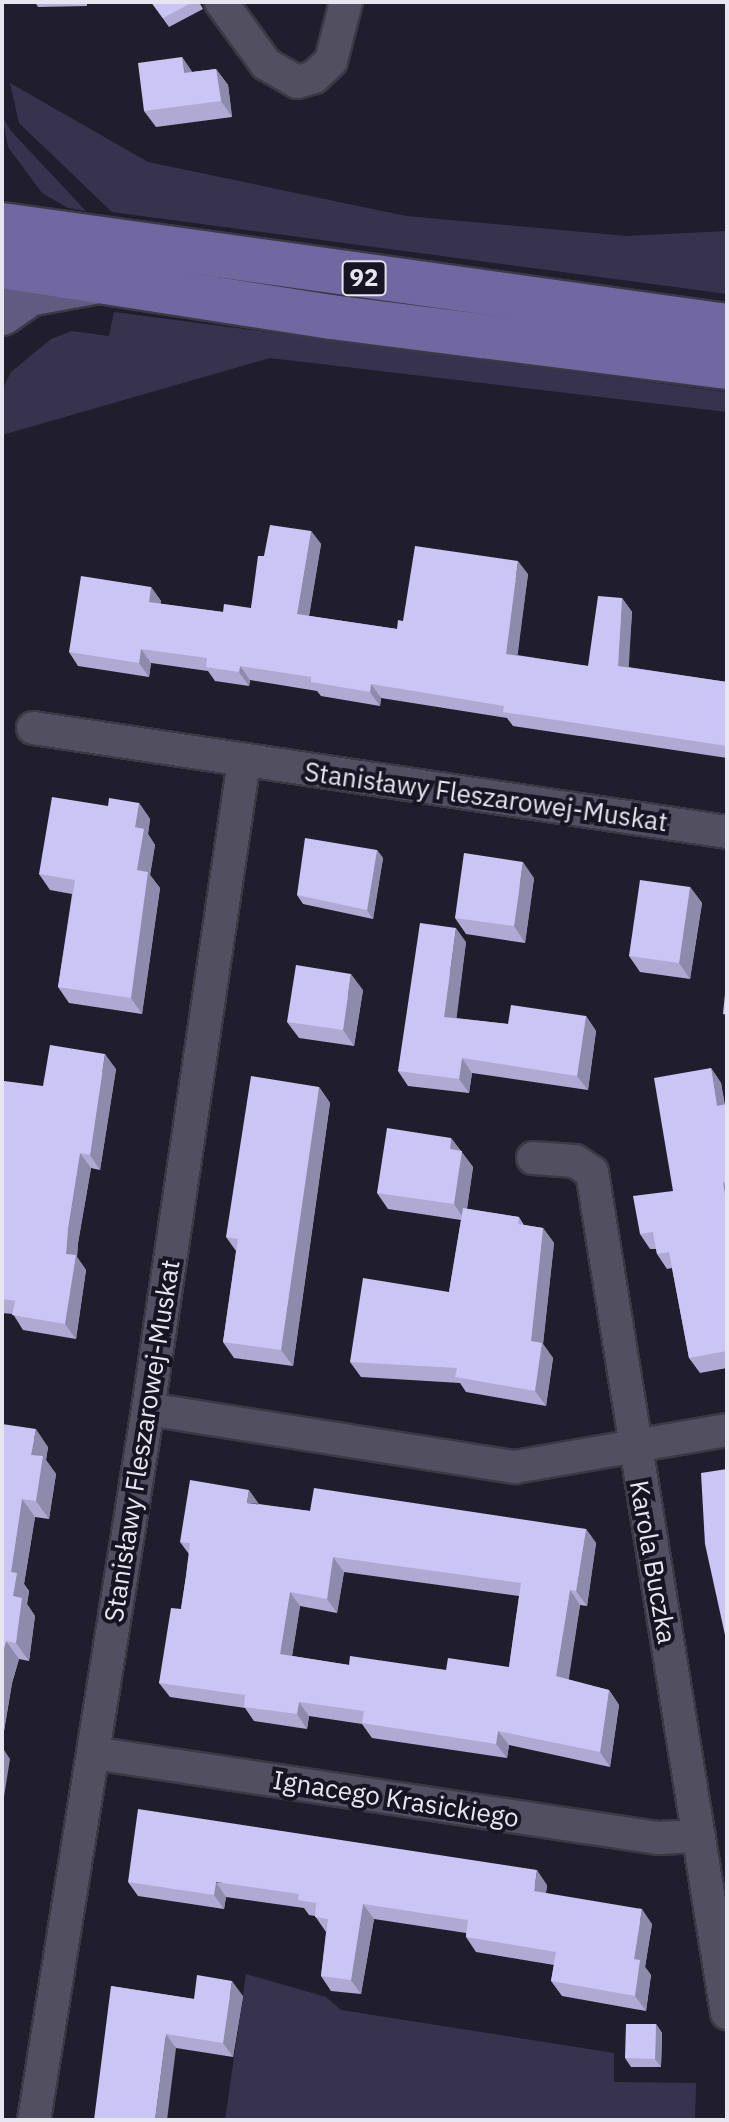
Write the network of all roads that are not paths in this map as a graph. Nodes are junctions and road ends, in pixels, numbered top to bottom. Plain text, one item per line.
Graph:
1 (221, 2) edge
2 (346, 2) edge
3 (2, 225) edge
4 (2, 266) edge
5 (97, 281) junction
6 (2, 313) edge
7 (727, 326) edge
8 (727, 367) edge
9 (33, 728) dead end
10 (244, 761) junction
11 (727, 832) edge
12 (533, 1158) dead end
13 (148, 1409) junction
14 (727, 1430) edge
15 (633, 1446) junction
16 (93, 1753) junction
17 (699, 1836) junction
18 (727, 2013) edge
19 (34, 2120) edge

1 - 2 street
3 - 7 main road, 92
4 - 5 main road, 92
5 - 6 street
5 - 8 main road, 92
9 - 10 street, Stanisławy Fleszarowej-Muskat
10 - 11 street, Stanisławy Fleszarowej-Muskat
10 - 13 street, Stanisławy Fleszarowej-Muskat
12 - 15 street, Karola Buczka
13 - 15 street
13 - 16 street, Stanisławy Fleszarowej-Muskat
14 - 15 street
15 - 17 street, Karola Buczka
16 - 17 street, Ignacego Krasickiego
16 - 19 street, Stanisławy Fleszarowej-Muskat
17 - 18 street, Karola Buczka

